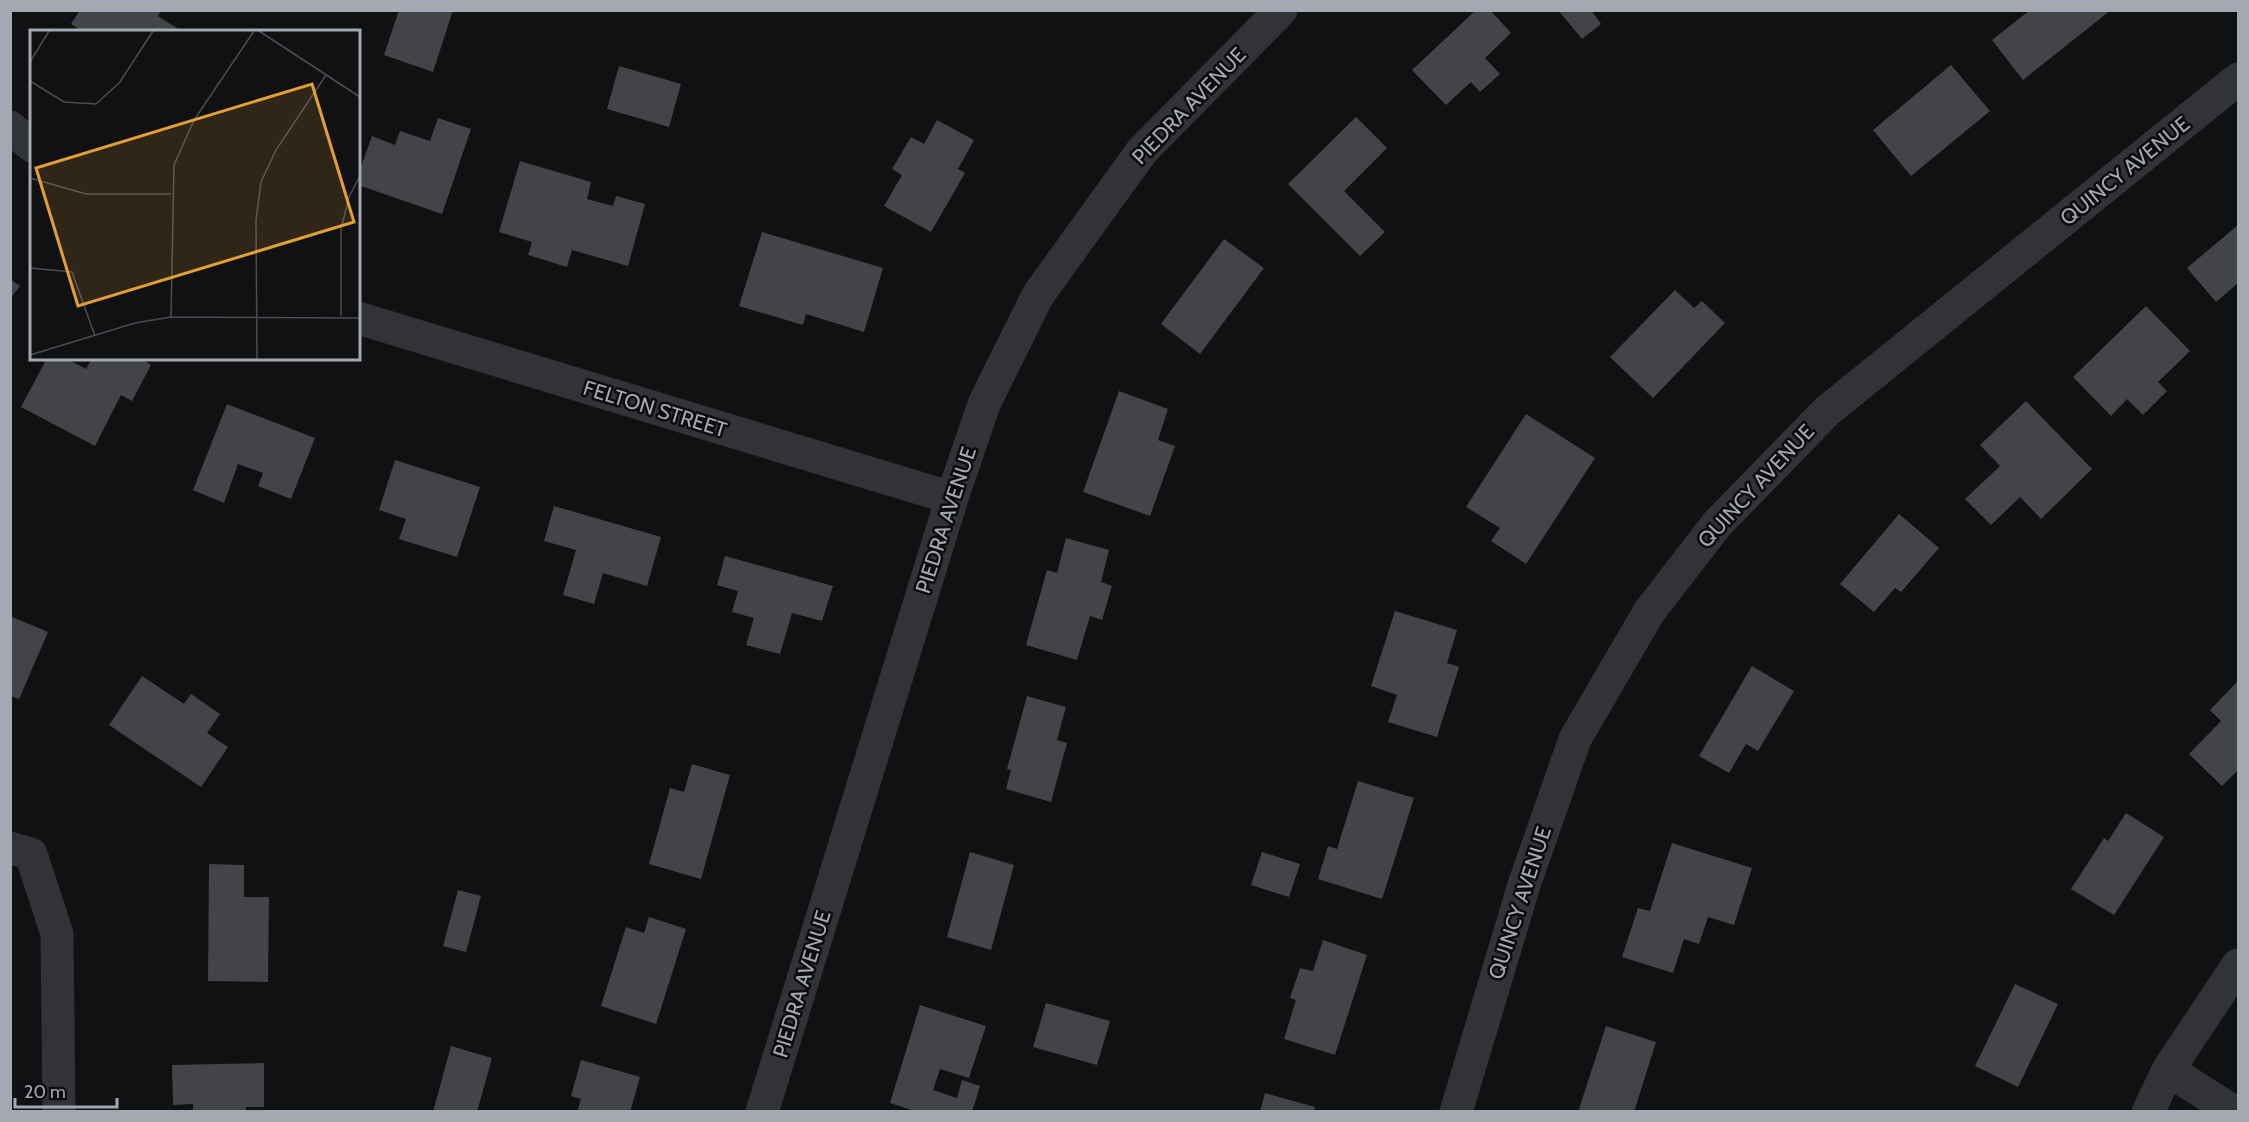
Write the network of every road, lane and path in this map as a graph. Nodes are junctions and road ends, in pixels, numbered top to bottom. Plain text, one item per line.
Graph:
1 (1281, 10) edge
2 (2238, 79) edge
3 (10, 127) edge
4 (30, 144) edge
5 (360, 319) edge
6 (952, 498) junction
7 (10, 848) edge
8 (2238, 965) edge
9 (2168, 1070) junction
10 (59, 1112) edge
11 (762, 1112) edge
12 (1456, 1112) edge
13 (2148, 1112) edge
14 (2234, 1112) edge

1 - 6 street, PIEDRA AVENUE
2 - 12 street, QUINCY AVENUE
3 - 4 street
5 - 6 street, FELTON STREET
6 - 11 street, PIEDRA AVENUE
7 - 10 street
8 - 9 street
9 - 13 street
9 - 14 street

